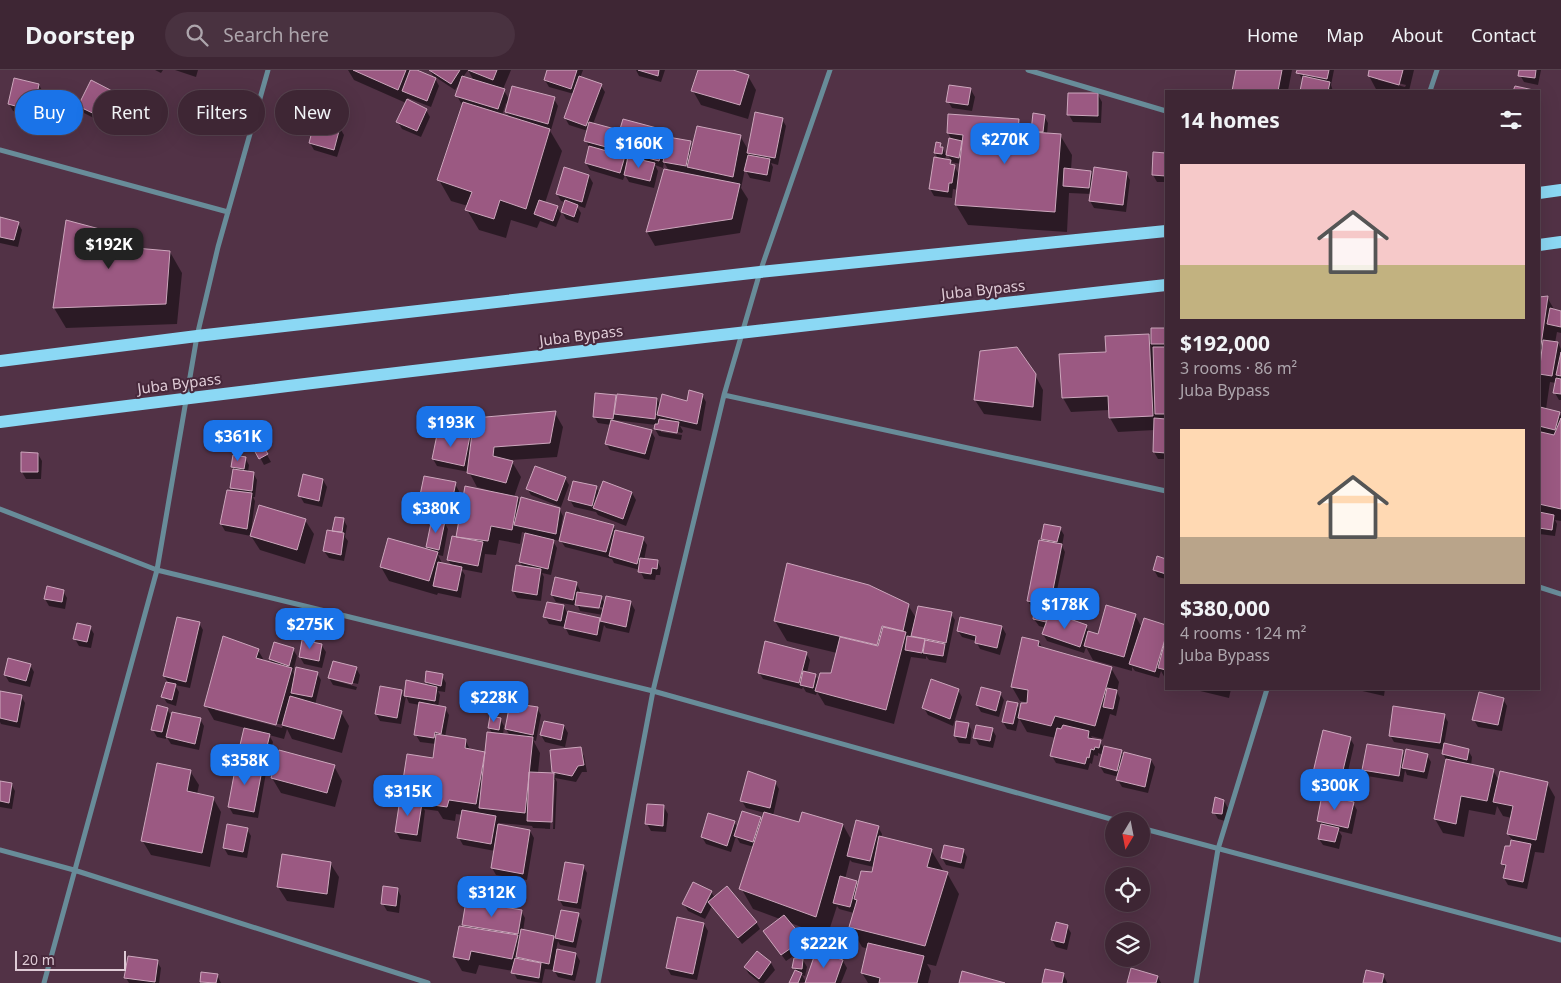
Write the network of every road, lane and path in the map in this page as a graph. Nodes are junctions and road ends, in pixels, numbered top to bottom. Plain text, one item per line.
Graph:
1 (268, 70) edge
2 (830, 70) edge
3 (1028, 70) edge
4 (1437, 70) edge
5 (1430, 90) edge
6 (1165, 111) edge
7 (0, 150) edge
8 (1561, 190) edge
9 (1540, 192) edge
10 (228, 212) junction
11 (1165, 231) edge
12 (1561, 242) edge
13 (1540, 245) edge
14 (760, 272) junction
15 (1165, 285) edge
16 (742, 332) junction
17 (197, 336) junction
18 (0, 360) edge
19 (724, 395) junction
20 (186, 398) junction
21 (0, 422) edge
22 (1165, 491) edge
23 (0, 509) edge
24 (157, 570) junction
25 (1540, 588) edge
26 (1561, 594) edge
27 (1267, 690) edge
28 (653, 691) junction
29 (1105, 817) edge
30 (1150, 830) edge
31 (1218, 849) junction
32 (0, 850) edge
33 (74, 870) junction
34 (1561, 940) edge
35 (44, 983) edge
36 (428, 983) edge
37 (598, 983) edge
38 (1196, 983) edge

1 - 10 street
2 - 14 street
3 - 6 street
4 - 5 street
7 - 10 street
8 - 9 main road
10 - 17 street
11 - 14 main road
12 - 13 main road
14 - 16 street
14 - 17 main road
15 - 16 main road, Juba Bypass
16 - 19 street
16 - 20 main road, Juba Bypass
17 - 18 main road
17 - 20 street
19 - 22 street
19 - 28 street
20 - 21 main road, Juba Bypass
20 - 24 street
23 - 24 street
24 - 28 street
24 - 33 street
25 - 26 street
27 - 31 street
28 - 29 street
28 - 37 street
30 - 31 street
31 - 34 street
31 - 38 street
32 - 33 street
33 - 35 street
33 - 36 street

